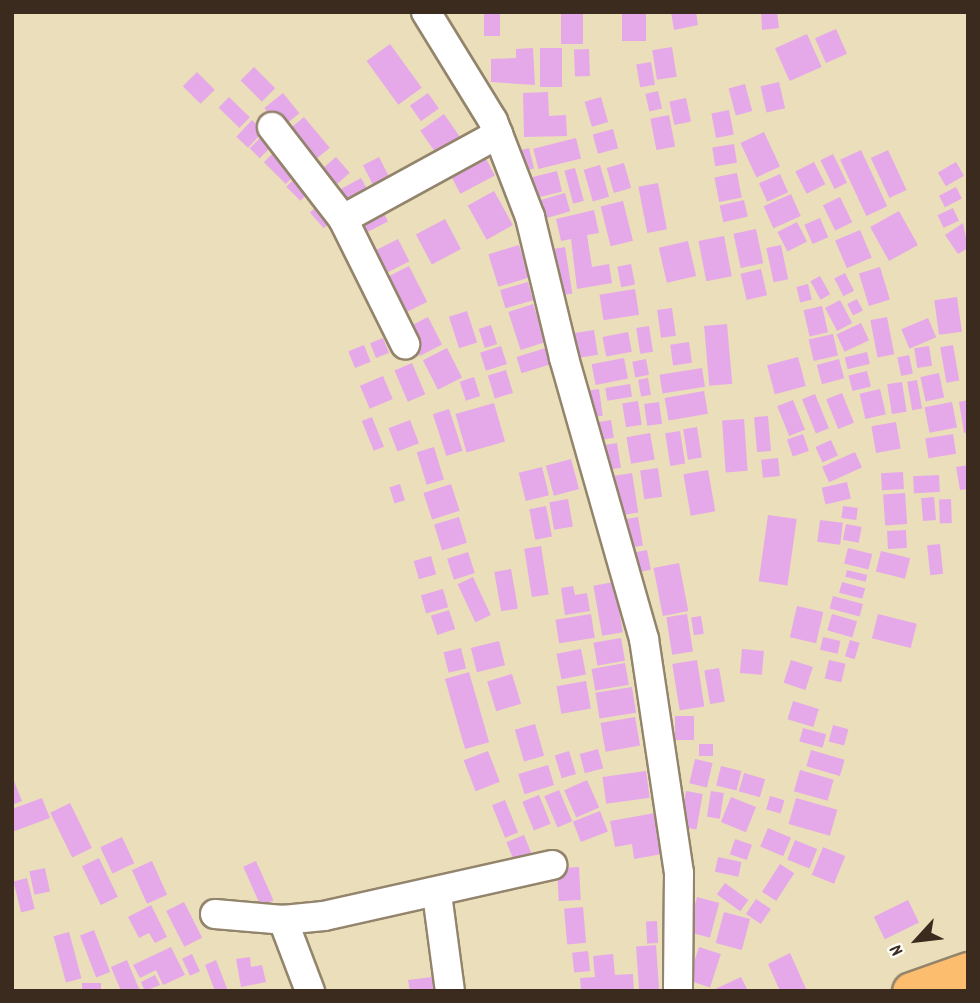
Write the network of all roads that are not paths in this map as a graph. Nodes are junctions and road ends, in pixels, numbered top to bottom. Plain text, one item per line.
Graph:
1 (426, 12) edge
2 (272, 127) dead end
3 (498, 134) junction
4 (343, 219) junction
5 (405, 344) dead end
6 (552, 865) dead end
7 (437, 894) junction
8 (215, 914) dead end
9 (283, 920) junction
10 (968, 971) edge
11 (310, 991) edge
12 (450, 991) edge
13 (678, 991) edge
14 (911, 991) edge

1 - 3 street
2 - 4 street
3 - 4 street
3 - 13 street
4 - 5 street
6 - 7 street
7 - 9 street
7 - 12 street
8 - 9 street
9 - 11 street
10 - 14 main road

